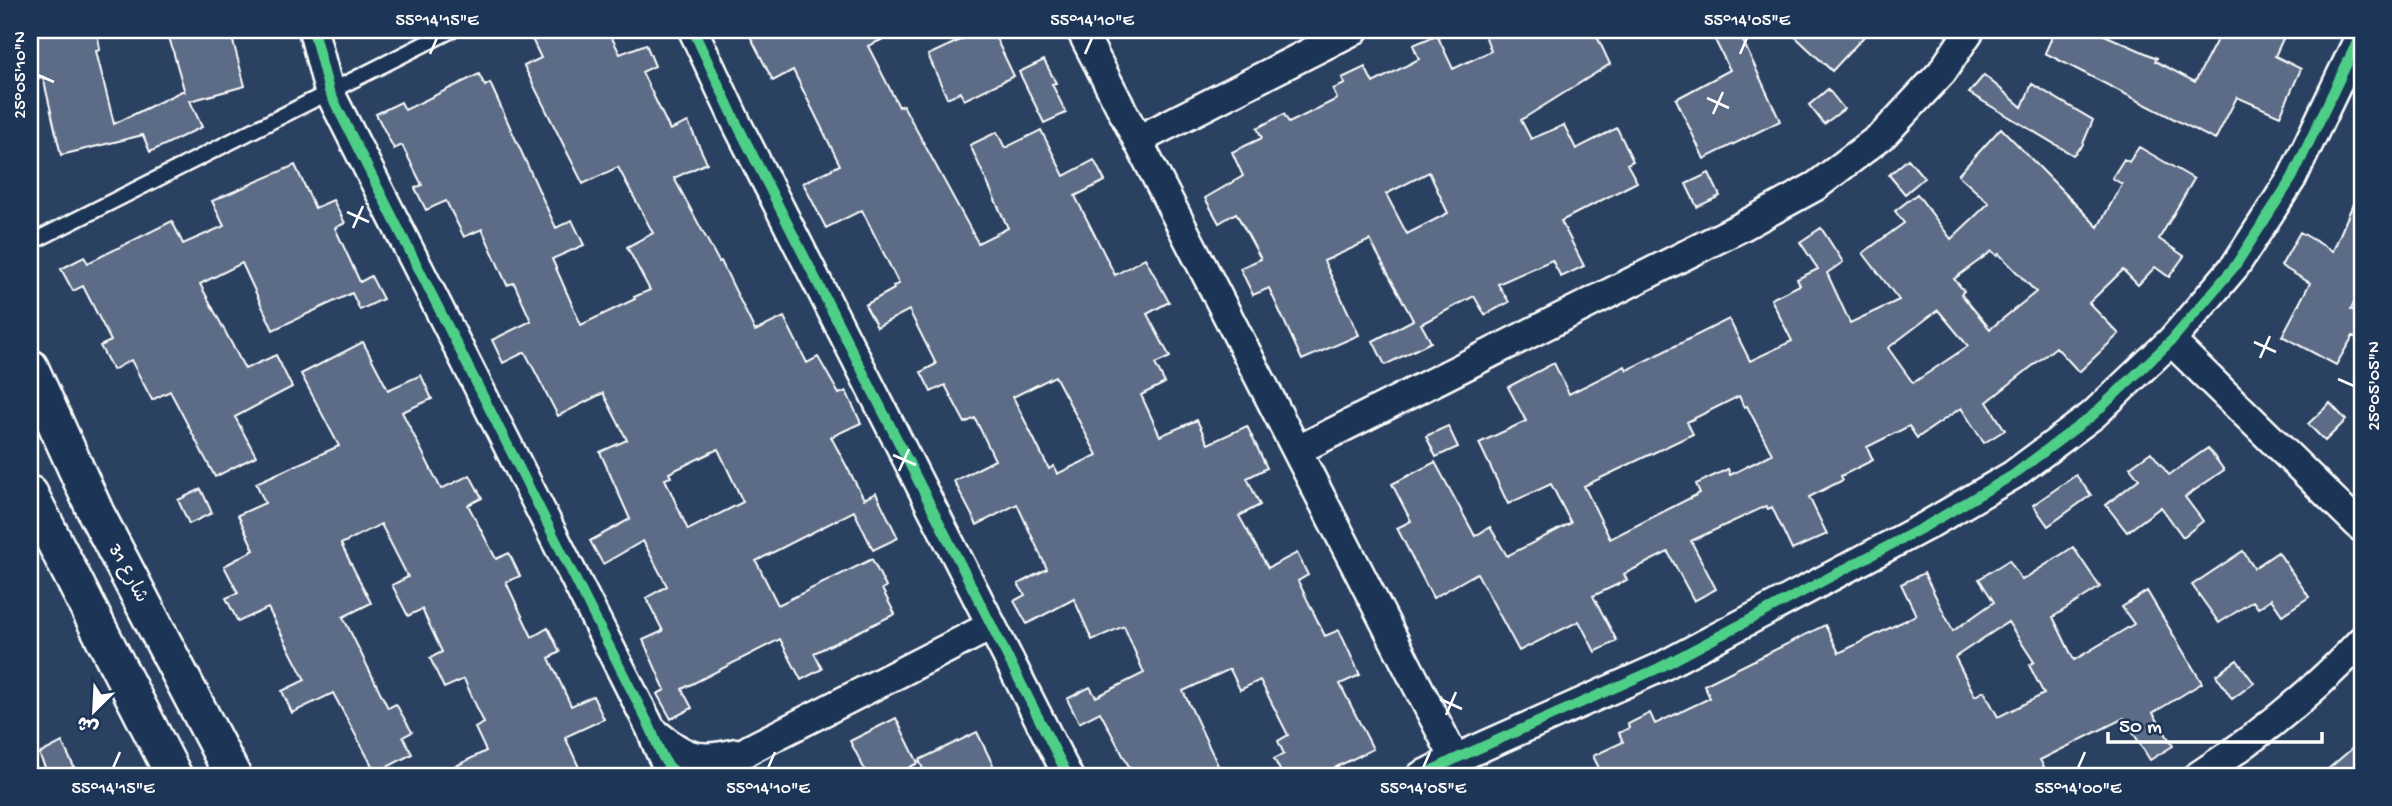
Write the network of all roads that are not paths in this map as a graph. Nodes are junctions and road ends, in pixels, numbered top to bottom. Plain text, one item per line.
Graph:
1 (313, 30) edge
2 (452, 30) edge
3 (693, 30) edge
4 (1082, 30) edge
5 (1354, 30) edge
6 (1970, 30) edge
7 (2362, 32) edge
8 (329, 91) junction
9 (1138, 140) junction
10 (30, 243) edge
11 (2171, 341) junction
12 (30, 367) edge
13 (30, 405) edge
14 (1298, 450) junction
15 (30, 494) edge
16 (96, 513) junction
17 (2362, 528) edge
18 (991, 626) junction
19 (2362, 640) edge
20 (651, 729) junction
21 (750, 749) junction
22 (1455, 759) junction
23 (174, 776) edge
24 (233, 776) edge
25 (684, 776) edge
26 (709, 776) edge
27 (1069, 776) edge
28 (1421, 776) edge
29 (2198, 776) edge

1 - 8 street
2 - 8 lane
3 - 18 street
4 - 9 street
5 - 9 street
6 - 14 street
7 - 11 street
8 - 10 lane
8 - 20 street
9 - 14 street
11 - 17 street
11 - 22 street
12 - 16 street, شارع 31
13 - 16 street
14 - 22 street
15 - 23 street
16 - 24 street, شارع 31
18 - 21 street
18 - 27 street
19 - 29 street
20 - 21 street
20 - 25 street
21 - 26 street
22 - 28 street

